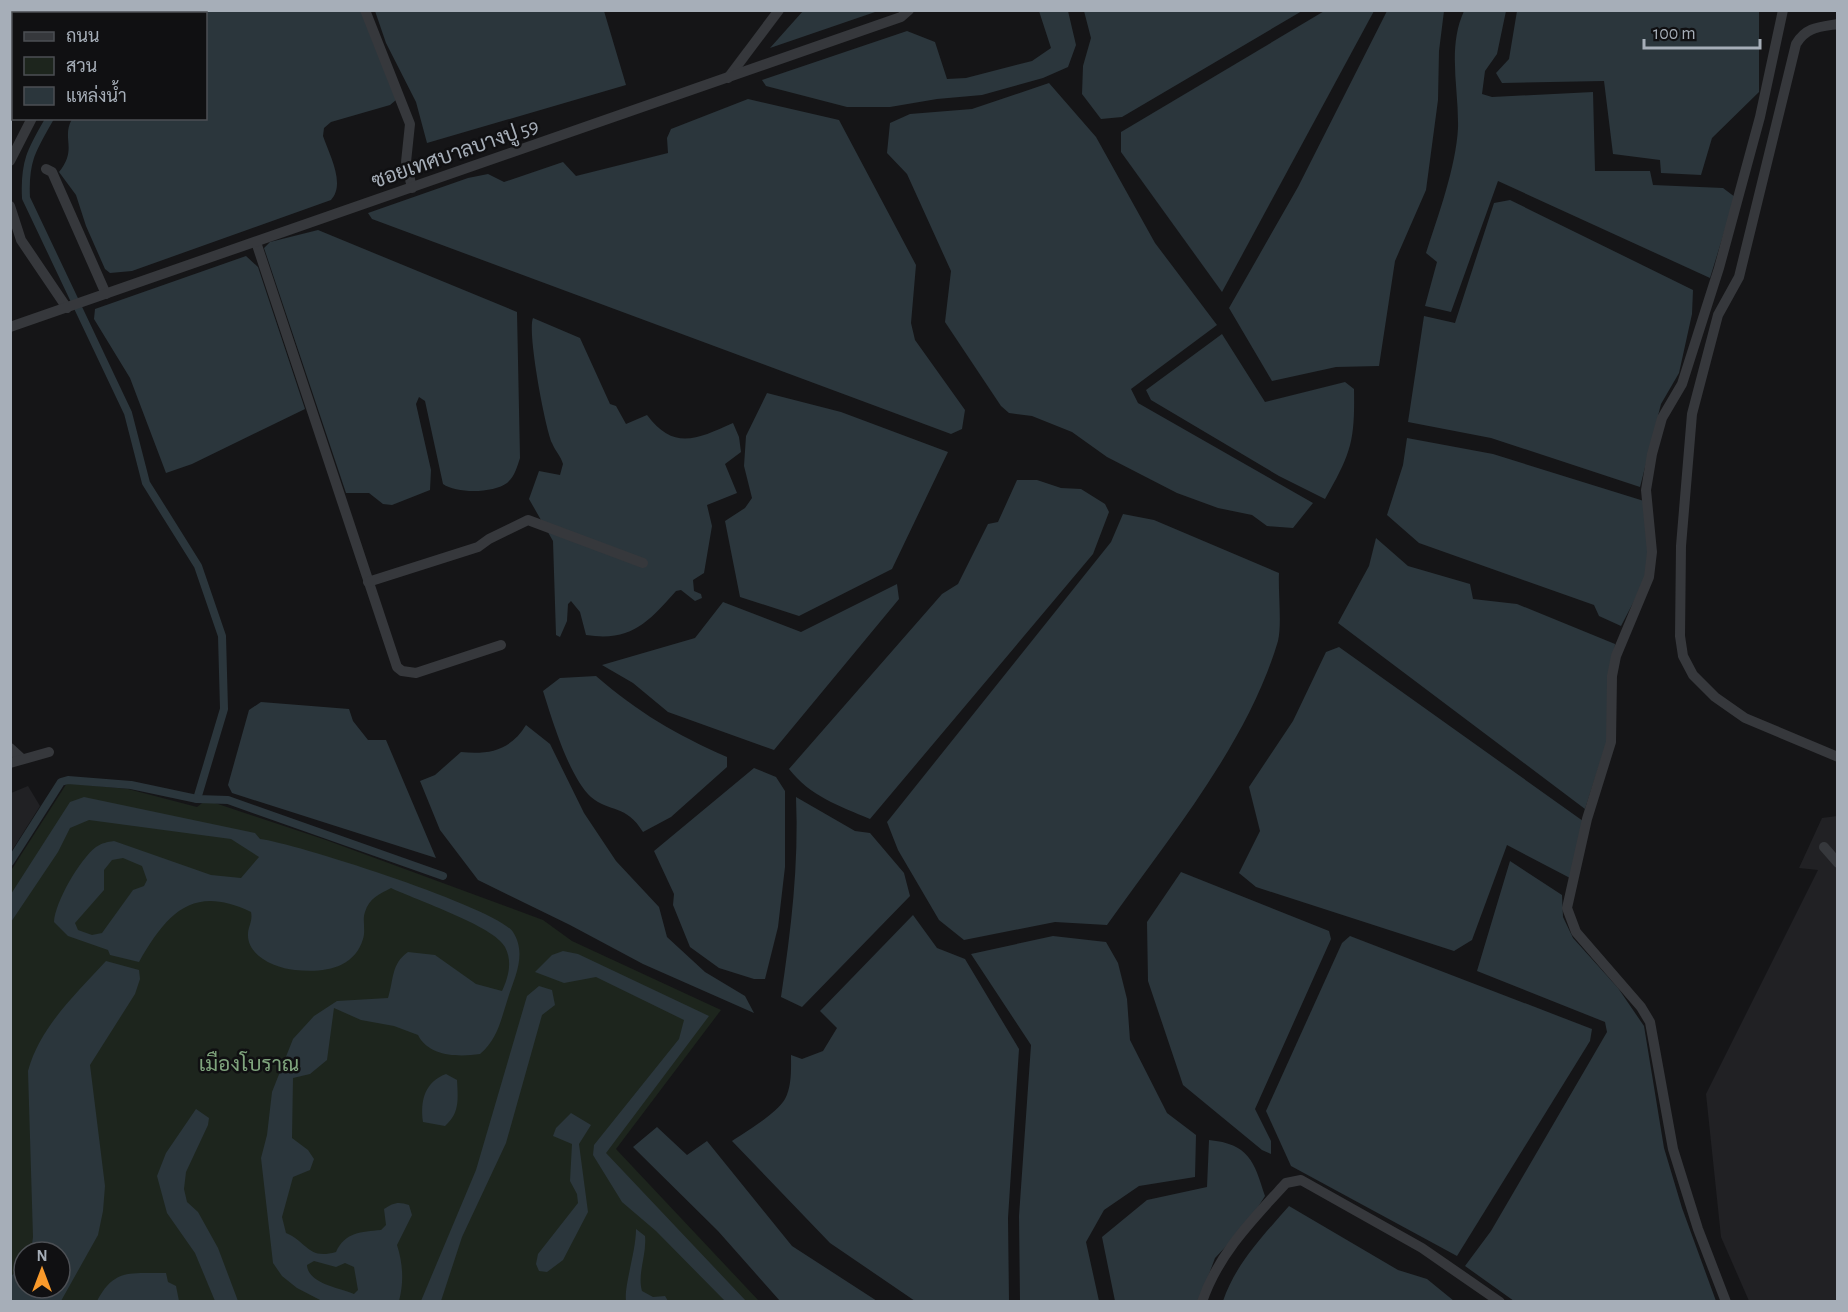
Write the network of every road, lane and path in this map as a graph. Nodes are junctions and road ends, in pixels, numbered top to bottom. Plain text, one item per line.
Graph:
1 (366, 10) edge
2 (779, 10) edge
3 (909, 10) edge
4 (1783, 10) edge
5 (1838, 24) edge
6 (728, 78) junction
7 (31, 120) edge
8 (10, 161) edge
9 (46, 169) dead end
10 (412, 188) junction
11 (10, 206) edge
12 (256, 242) junction
13 (106, 294) junction
14 (70, 307) junction
15 (10, 327) edge
16 (643, 563) dead end
17 (368, 582) junction
18 (501, 645) dead end
19 (10, 748) edge
20 (49, 752) dead end
21 (1838, 757) edge
22 (22, 759) junction
23 (10, 763) edge
24 (1824, 847) dead end
25 (1838, 862) edge
26 (1202, 1302) edge
27 (1500, 1302) edge
28 (1726, 1302) edge

1 - 10 street
2 - 6 street
3 - 6 street, ซอยเทศบาลบางปู 59
4 - 28 street
5 - 21 street
6 - 10 street, ซอยเทศบาลบางปู 59
7 - 8 street
9 - 13 street
10 - 12 street, ซอยเทศบาลบางปู 59
11 - 14 street
12 - 13 street, ซอยเทศบาลบางปู 59
12 - 17 street
13 - 14 street, ซอยเทศบาลบางปู 59
14 - 15 street, ซอยเทศบาลบางปู 59
16 - 17 street
17 - 18 street
19 - 22 street
20 - 22 street
22 - 23 street
24 - 25 street
26 - 27 street

